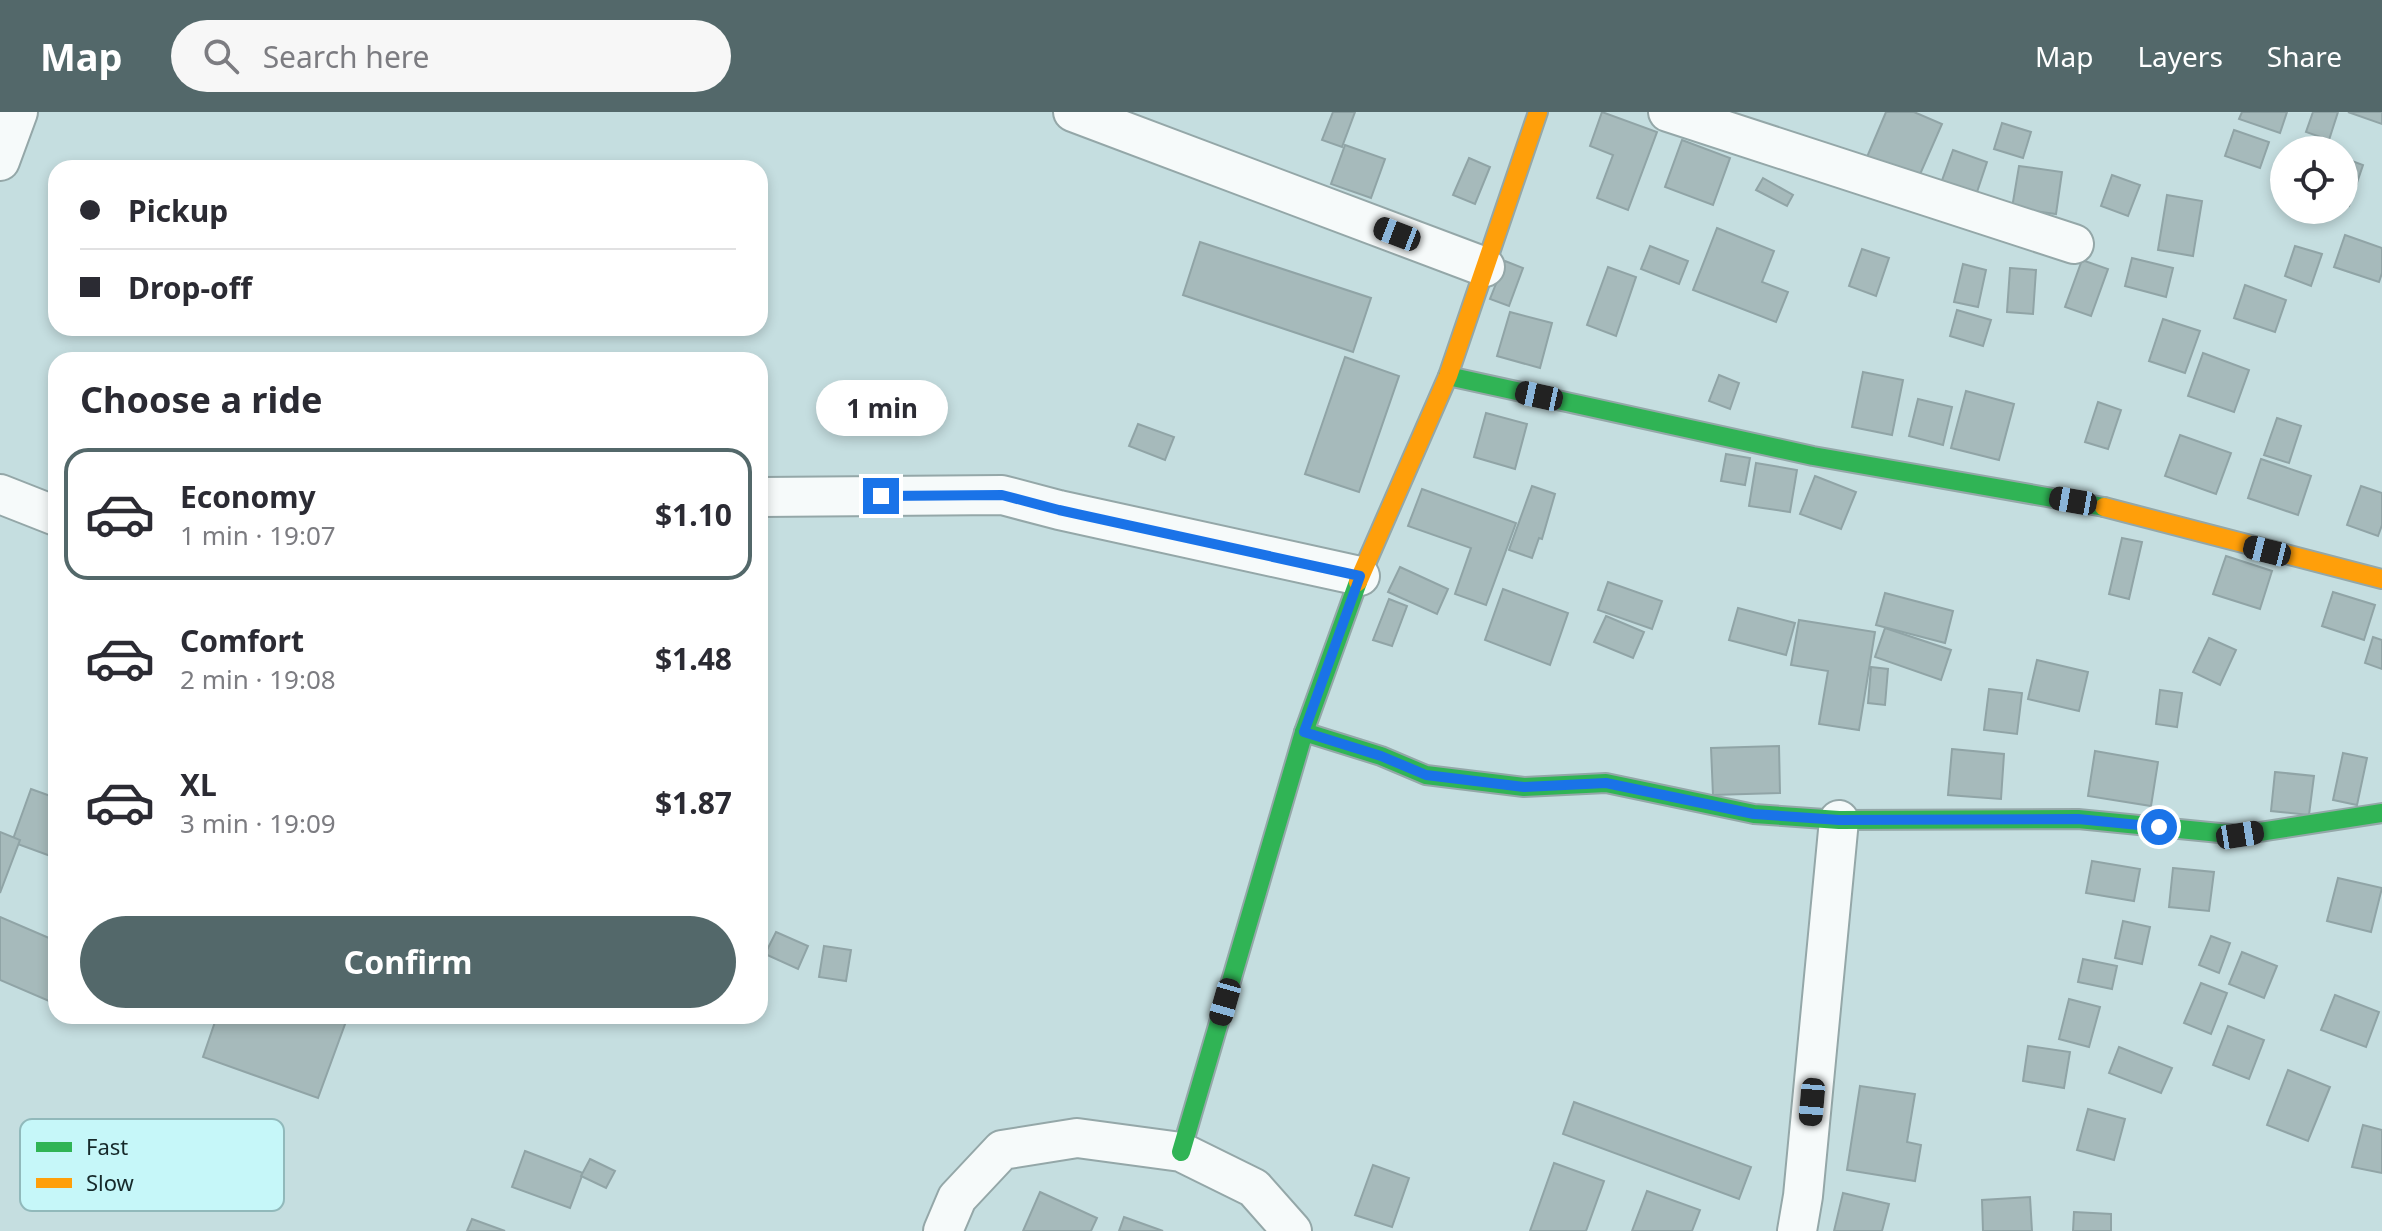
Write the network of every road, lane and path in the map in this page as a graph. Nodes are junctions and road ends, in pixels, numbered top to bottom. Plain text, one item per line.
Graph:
1 (18, 112) edge
2 (1073, 112) edge
3 (1538, 112) edge
4 (1668, 112) edge
5 (0, 161) edge
6 (2074, 244) dead end
7 (1485, 267) junction
8 (1448, 376) junction
9 (0, 494) edge
10 (768, 497) edge
11 (48, 513) edge
12 (1360, 576) junction
13 (2382, 579) edge
14 (1304, 732) junction
15 (2382, 813) edge
16 (1839, 820) junction
17 (1181, 1152) junction
18 (943, 1231) edge
19 (1292, 1231) edge
20 (1797, 1231) edge

1 - 5 street
2 - 7 street
3 - 7 street
4 - 6 street
7 - 8 street
8 - 12 street
8 - 13 street
9 - 11 street
10 - 12 street
12 - 14 street
14 - 16 street
14 - 17 street
15 - 16 street
16 - 20 street
17 - 18 street
17 - 19 street

